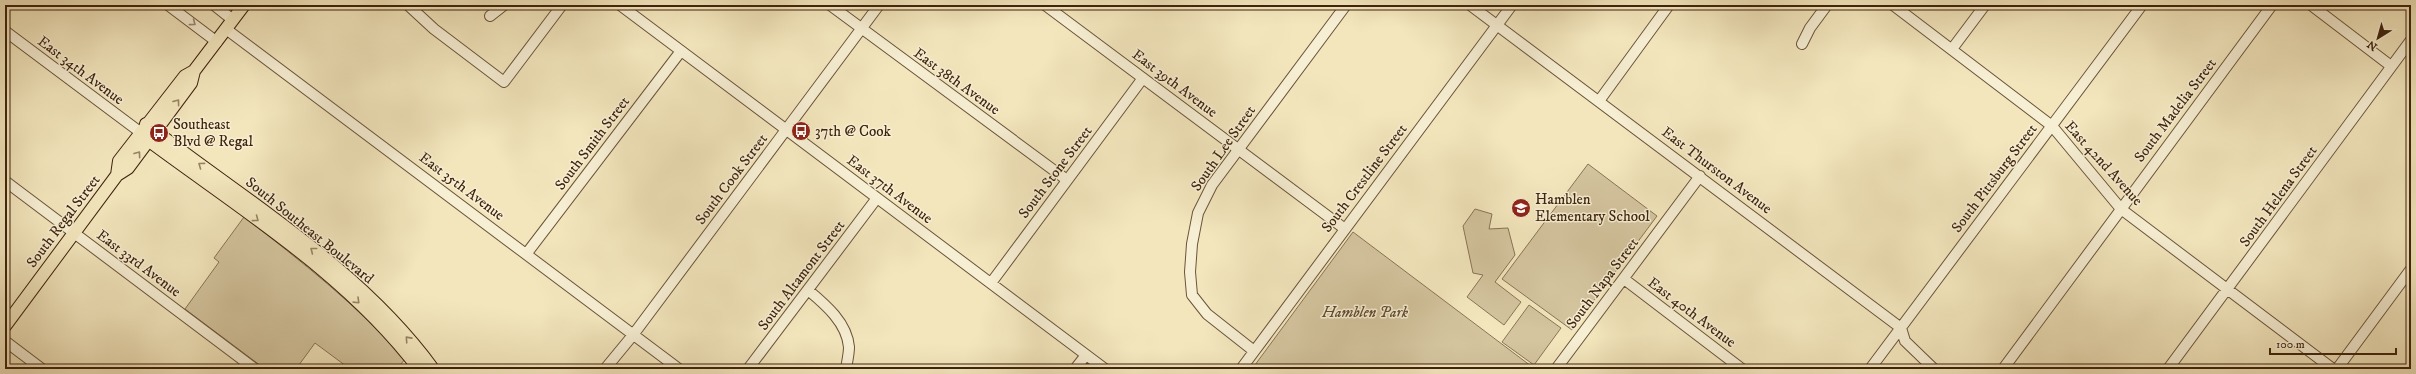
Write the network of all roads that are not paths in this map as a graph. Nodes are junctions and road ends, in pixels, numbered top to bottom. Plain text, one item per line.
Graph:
1 (168, 5) edge
2 (214, 5) edge
3 (244, 5) edge
4 (408, 5) edge
5 (504, 5) edge
6 (562, 5) edge
7 (620, 5) edge
8 (830, 5) edge
9 (879, 5) edge
10 (1046, 5) edge
11 (1346, 5) edge
12 (1470, 5) edge
13 (1512, 5) edge
14 (1669, 5) edge
15 (1827, 5) edge
16 (1893, 5) edge
17 (1985, 5) edge
18 (2142, 5) edge
19 (2272, 5) edge
20 (2310, 5) edge
21 (490, 16) dead end
22 (230, 24) junction
23 (1497, 25) junction
24 (862, 29) junction
25 (5, 31) edge
26 (2411, 40) edge
27 (217, 42) junction
28 (1802, 44) dead end
29 (1952, 49) junction
30 (681, 51) junction
31 (2391, 66) junction
32 (1143, 78) junction
33 (1599, 101) junction
34 (2052, 126) junction
35 (786, 130) junction
36 (147, 132) junction
37 (1238, 149) junction
38 (117, 175) junction
39 (1700, 176) junction
40 (1067, 180) junction
41 (5, 181) edge
42 (877, 198) junction
43 (2121, 209) junction
44 (1345, 229) junction
45 (74, 234) junction
46 (527, 253) junction
47 (2411, 269) edge
48 (1624, 279) junction
49 (991, 283) junction
50 (808, 290) junction
51 (2228, 290) junction
52 (5, 326) edge
53 (1901, 328) junction
54 (633, 335) junction
55 (5, 341) edge
56 (1254, 351) junction
57 (1086, 354) junction
58 (42, 369) edge
59 (255, 369) edge
60 (418, 369) edge
61 (433, 369) edge
62 (605, 369) edge
63 (679, 369) edge
64 (748, 369) edge
65 (846, 369) edge
66 (1075, 369) edge
67 (1105, 369) edge
68 (1241, 369) edge
69 (1556, 369) edge
70 (1742, 369) edge
71 (1870, 369) edge
72 (1934, 369) edge
73 (2003, 369) edge
74 (2168, 369) edge
75 (2333, 369) edge
76 (2337, 369) edge

1 -> 27 street
2 - 22 street, East 35th Avenue
3 - 22 main road, South Regal Street
4 - 6 street
5 - 21 street
7 - 30 street, East 37th Avenue
8 - 24 street, East 38th Avenue
9 - 24 street, South Cook Street
10 - 32 street, East 39th Avenue
11 - 37 street, South Lee Street
12 - 23 street, East Thurston Avenue
13 - 23 street, South Crestline Street
14 - 33 street
15 - 28 street
16 - 29 street, East 42nd Avenue
17 - 29 street
18 - 34 street, South Pittsburg Street
19 - 43 street, South Madelia Street
20 - 31 street
22 - 27 main road, South Regal Street
22 - 46 street, East 35th Avenue
23 - 33 street, East Thurston Avenue
23 - 44 street, South Crestline Street
24 - 35 street, South Cook Street
24 - 40 street, East 38th Avenue
25 - 36 street, East 34th Avenue
26 - 31 street, South Helena Street
27 - 36 main road, South Regal Street
29 - 34 street, East 42nd Avenue
30 - 35 street, East 37th Avenue
30 - 46 street, South Smith Street
31 - 51 street, South Helena Street
32 - 37 street, East 39th Avenue
32 - 40 street, South Stone Street
33 - 39 street, East Thurston Avenue
34 - 43 street, East 42nd Avenue
34 - 53 street, South Pittsburg Street
35 - 42 street, East 37th Avenue
35 - 54 street, South Cook Street
38 -> 36 main road, South Regal Street
36 - 38 main road, South Regal Street
36 -> 60 main road, South Southeast Boulevard
61 -> 36 main road, South Southeast Boulevard
37 - 44 street, East 39th Avenue
37 - 56 street, South Lee Street
38 - 45 main road, South Regal Street
39 - 48 street, South Napa Street
39 - 53 street, East Thurston Avenue
40 - 49 street, South Stone Street
41 - 45 street, East 33rd Avenue
42 - 49 street, East 37th Avenue
42 - 50 street, South Altamont Street
43 - 51 street, East 42nd Avenue
43 - 73 street, South Madelia Street
44 - 56 street, South Crestline Street
45 - 52 main road, South Regal Street
45 - 59 street, East 33rd Avenue
46 - 54 street, East 35th Avenue
47 - 76 street
48 - 69 street, South Napa Street
48 - 70 street, East 40th Avenue
49 - 57 street, East 37th Avenue
50 - 64 street, South Altamont Street
50 - 65 street
51 - 74 street, South Helena Street
51 - 75 street, East 42nd Avenue
53 - 71 street, South Pittsburg Street
53 - 72 street, East Thurston Avenue
54 - 62 street, South Cook Street
54 - 63 street, East 35th Avenue
55 - 58 street
56 - 68 street, South Crestline Street
57 - 66 street
57 - 67 street, East 37th Avenue

